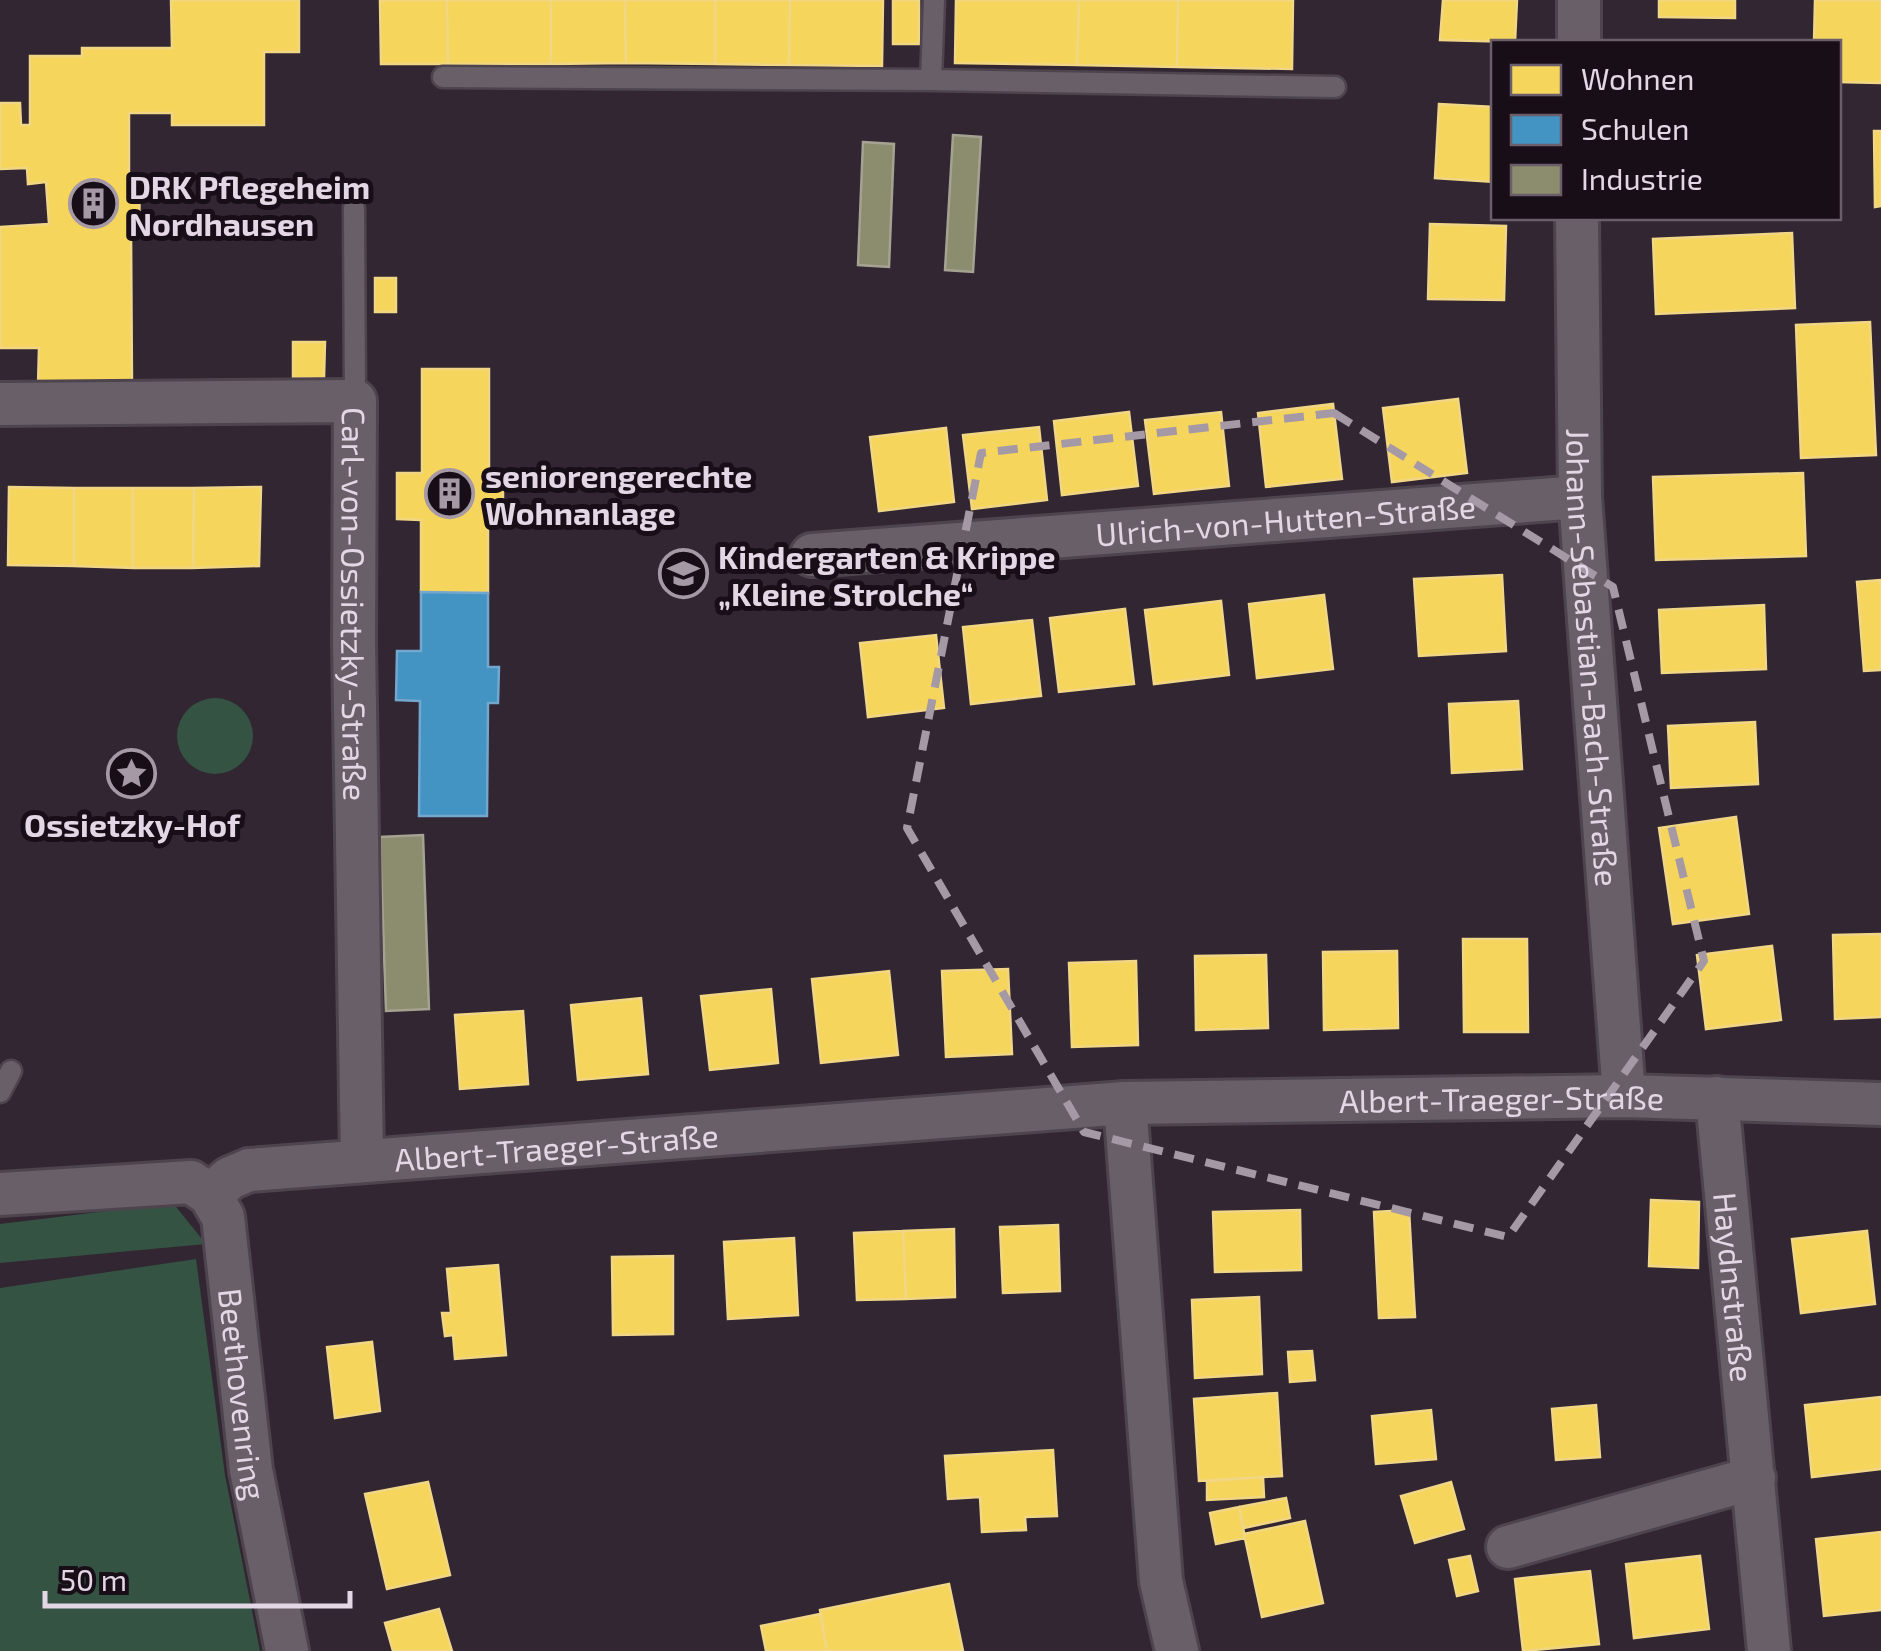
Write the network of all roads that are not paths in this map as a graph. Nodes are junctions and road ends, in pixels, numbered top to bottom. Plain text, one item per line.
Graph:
1 (934, 0) edge
2 (1579, 0) edge
3 (1578, 40) edge
4 (443, 77) dead end
5 (931, 80) junction
6 (1335, 88) dead end
7 (354, 208) dead end
8 (1577, 220) edge
9 (356, 401) junction
10 (0, 404) edge
11 (1580, 497) junction
12 (812, 555) dead end
13 (11, 1071) dead end
14 (0, 1092) edge
15 (1624, 1096) junction
16 (1717, 1098) junction
17 (1126, 1104) junction
18 (1881, 1104) edge
19 (362, 1161) junction
20 (0, 1194) edge
21 (210, 1195) junction
22 (1754, 1478) junction
23 (1508, 1547) dead end
24 (287, 1651) edge
25 (1177, 1651) edge
26 (1769, 1651) edge

1 - 5 lane
2 - 3 street
4 - 5 lane
5 - 6 lane
7 - 9 lane
8 - 11 street, Johann-Sebastian-Bach-Straße
9 - 10 street, Carl-von-Ossietzky-Straße
9 - 19 street, Carl-von-Ossietzky-Straße
11 - 12 street, Ulrich-von-Hutten-Straße
11 - 15 street, Johann-Sebastian-Bach-Straße
13 - 14 lane
15 - 16 street, Albert-Traeger-Straße
15 - 17 street, Albert-Traeger-Straße
16 - 18 street, Albert-Traeger-Straße
16 - 22 street, Haydnstraße
17 - 19 street, Albert-Traeger-Straße
17 - 25 street
19 - 21 street, Albert-Traeger-Straße
20 - 21 street
21 - 24 street, Beethovenring
22 - 23 street
22 - 26 street, Haydnstraße

